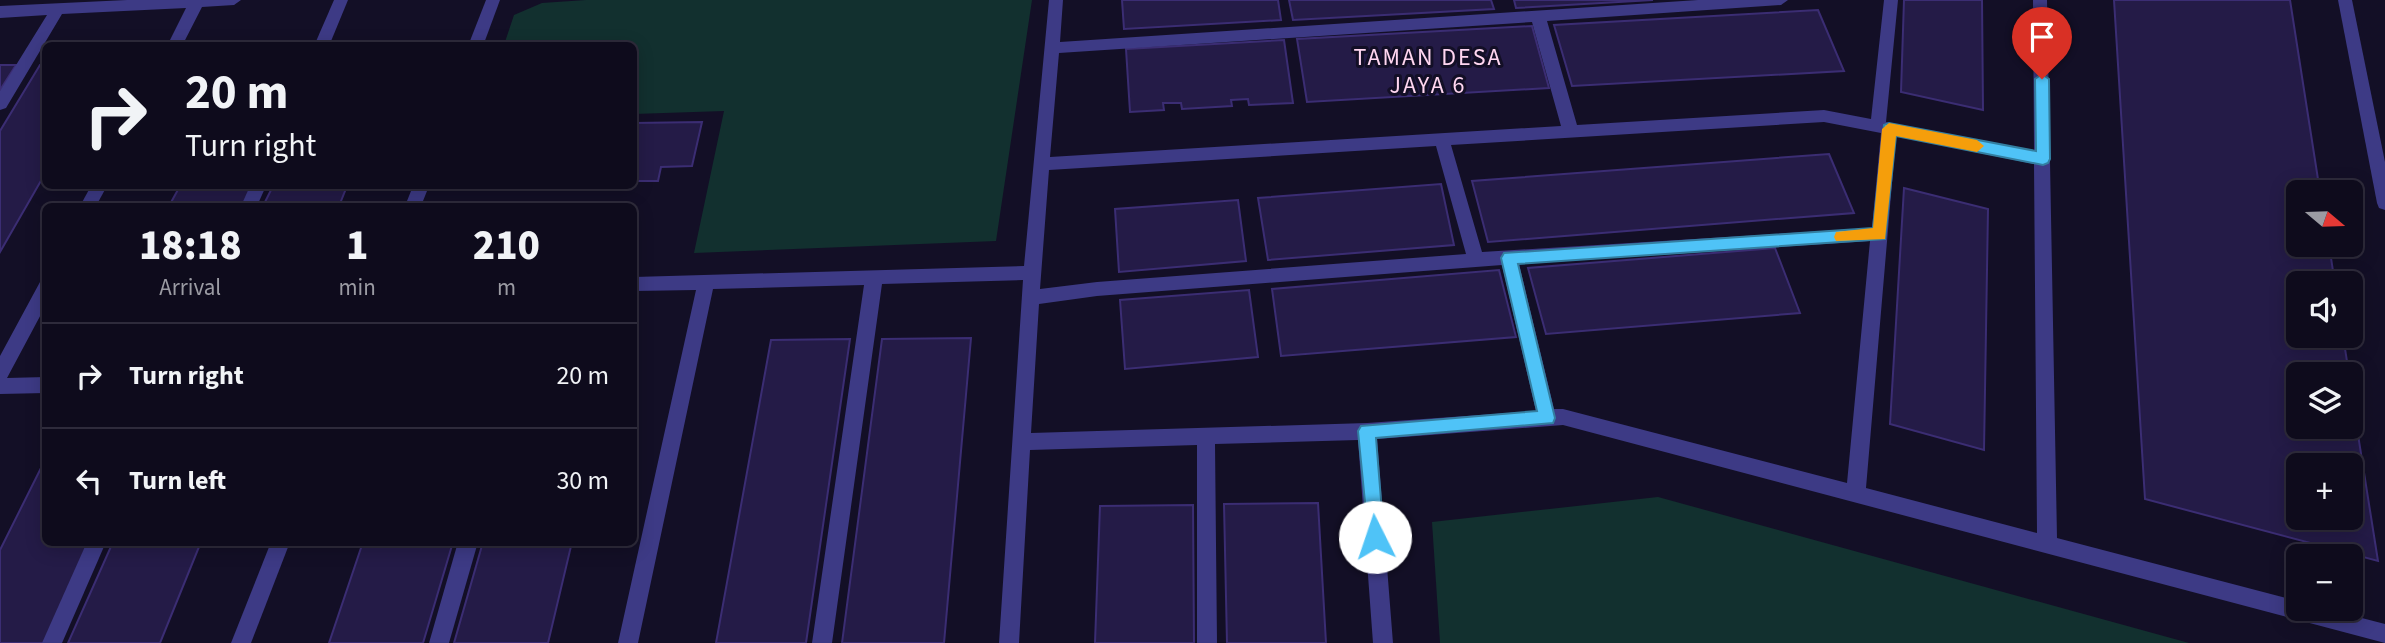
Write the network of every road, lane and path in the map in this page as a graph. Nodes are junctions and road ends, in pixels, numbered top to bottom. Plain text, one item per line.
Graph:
1 (233, 0) edge
2 (341, 0) edge
3 (493, 0) edge
4 (1056, 0) edge
5 (1503, 0) edge
6 (1781, 0) edge
7 (1885, 0) edge
8 (1891, 0) edge
9 (2040, 0) edge
10 (2345, 0) edge
11 (197, 2) junction
12 (58, 9) junction
13 (0, 12) edge
14 (1538, 16) junction
15 (1507, 18) junction
16 (176, 42) edge
17 (323, 42) edge
18 (477, 42) edge
19 (1052, 48) junction
20 (0, 104) edge
21 (1884, 128) junction
22 (1571, 132) junction
23 (1442, 140) junction
24 (2043, 159) junction
25 (1042, 164) junction
26 (2385, 203) edge
27 (1880, 234) junction
28 (1509, 258) junction
29 (1476, 260) junction
30 (1032, 273) junction
31 (874, 278) junction
32 (706, 283) junction
33 (637, 284) edge
34 (42, 294) edge
35 (1031, 298) junction
36 (0, 373) edge
37 (42, 385) edge
38 (0, 386) edge
39 (1547, 418) junction
40 (1367, 431) junction
41 (1206, 436) junction
42 (1023, 442) junction
43 (1856, 493) junction
44 (2047, 543) junction
45 (95, 546) edge
46 (279, 546) edge
47 (467, 546) edge
48 (2385, 634) edge
49 (52, 643) edge
50 (242, 643) edge
51 (439, 643) edge
52 (628, 643) edge
53 (822, 643) edge
54 (1009, 643) edge
55 (1207, 643) edge
56 (1383, 643) edge

1 - 11 street
2 - 17 street
3 - 18 street
4 - 19 street
5 - 15 street
6 - 14 street
7 - 8 street
8 - 21 street
9 - 24 street
10 - 26 street
11 - 12 street
11 - 16 street
12 - 13 street
12 - 20 street
14 - 15 street
14 - 22 street
15 - 19 street
19 - 25 street
21 - 22 street
21 - 24 street
21 - 27 street
22 - 23 street
23 - 25 street
23 - 29 street
24 - 44 street
25 - 30 street
27 - 28 street
27 - 43 street
28 - 29 street
28 - 39 street
29 - 35 street
30 - 31 street
30 - 35 street
31 - 32 street
31 - 53 street
32 - 33 street
32 - 52 street
34 - 36 street
35 - 42 street
37 - 38 street
39 - 40 street
39 - 43 street
40 - 41 street
40 - 56 street
41 - 42 street
41 - 55 street
42 - 54 street
43 - 44 street
44 - 48 street
45 - 49 street
46 - 50 street
47 - 51 street

